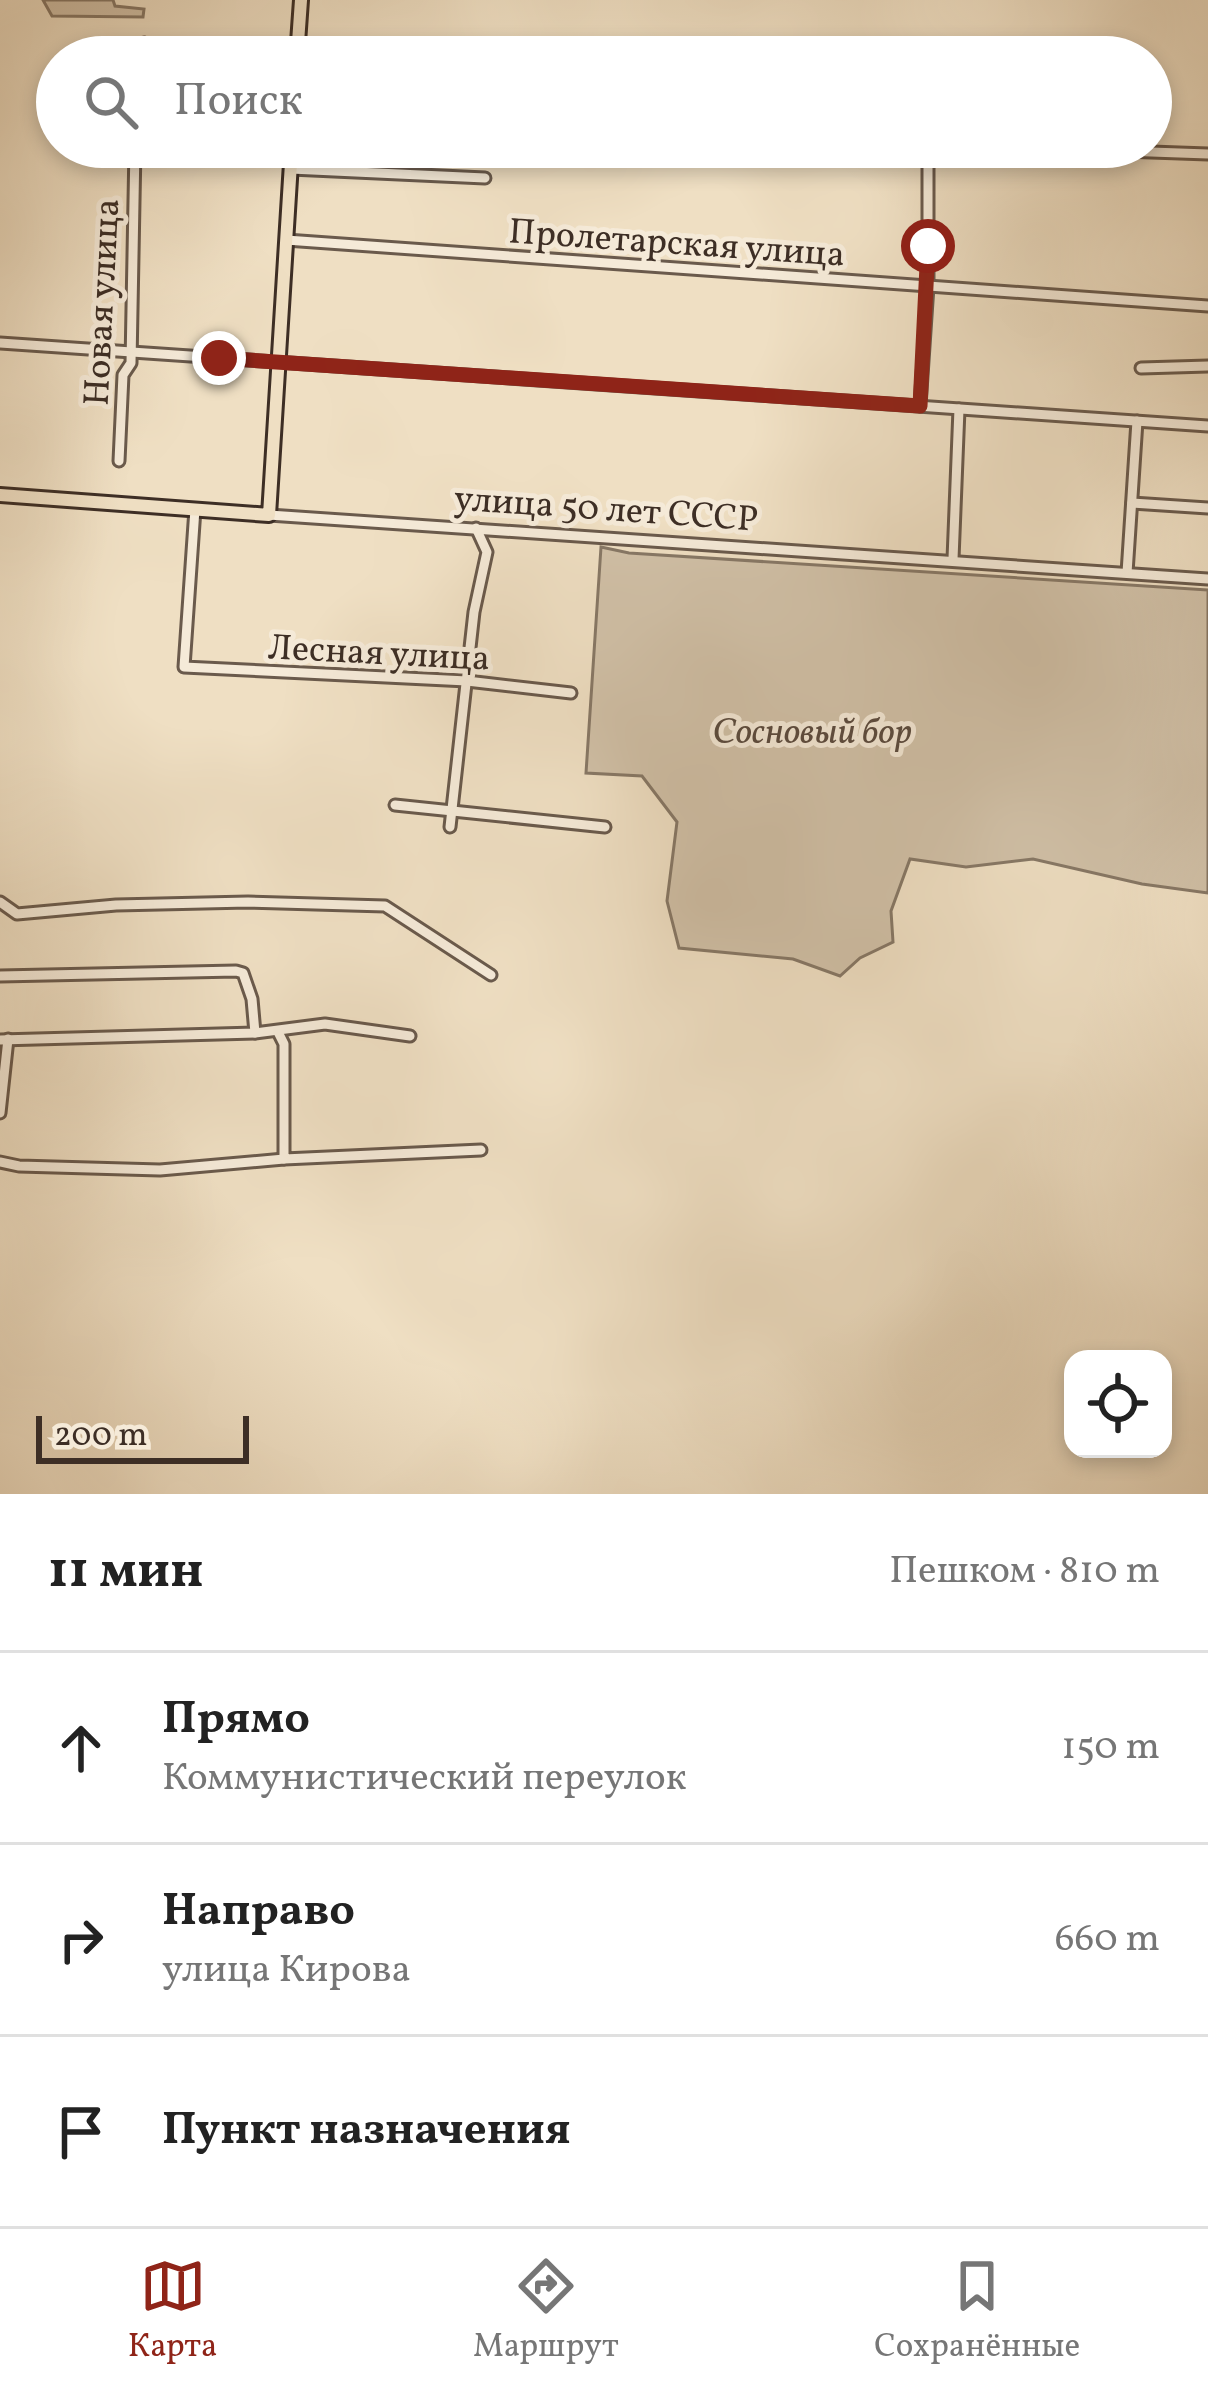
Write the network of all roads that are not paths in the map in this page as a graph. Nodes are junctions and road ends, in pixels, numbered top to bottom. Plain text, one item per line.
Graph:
1 (301, 0) edge
2 (298, 36) edge
3 (1172, 153) edge
4 (1208, 154) edge
5 (135, 168) edge
6 (928, 168) edge
7 (291, 169) joint
8 (485, 178) dead end
9 (286, 240) junction
10 (928, 286) junction
11 (1208, 306) edge
12 (0, 343) edge
13 (131, 354) junction
14 (279, 361) junction
15 (1208, 366) edge
16 (1141, 368) dead end
17 (920, 406) junction
18 (959, 409) junction
19 (1137, 421) junction
20 (1208, 426) edge
21 (119, 460) dead end
22 (0, 495) edge
23 (1132, 502) junction
24 (1208, 508) edge
25 (195, 509) junction
26 (269, 515) junction
27 (476, 529) junction
28 (952, 559) junction
29 (1127, 573) junction
30 (1208, 579) edge
31 (467, 681) junction
32 (571, 693) dead end
33 (395, 805) dead end
34 (452, 808) junction
35 (450, 827) dead end
36 (605, 827) dead end
37 (0, 902) edge
38 (491, 975) dead end
39 (0, 976) edge
40 (0, 1024) edge
41 (278, 1032) junction
42 (255, 1033) junction
43 (410, 1036) dead end
44 (4, 1040) edge
45 (0, 1113) edge
46 (481, 1150) dead end
47 (284, 1159) junction
48 (0, 1162) edge

1 - 2 main road
3 - 4 street
5 - 13 street, Новая улица
6 - 10 street
7 - 8 street
7 - 9 main road
9 - 10 street, Пролетарская улица
9 - 14 main road
10 - 11 street, Пролетарская улица
10 - 17 street
12 - 13 street
13 - 14 street
13 - 21 street, Новая улица
14 - 17 street
14 - 26 main road
15 - 16 street
17 - 18 street
18 - 19 street
18 - 28 street
19 - 20 street
19 - 23 street
22 - 25 main road, улица 50 лет СССР
23 - 24 street
23 - 29 street
25 - 26 main road, улица 50 лет СССР
25 - 31 street, Лесная улица
26 - 27 street, улица 50 лет СССР
27 - 28 street, улица 50 лет СССР
27 - 31 street
28 - 29 street, улица 50 лет СССР
29 - 30 street, улица 50 лет СССР
31 - 32 street, Лесная улица
31 - 34 street
33 - 34 street
34 - 35 street
34 - 36 street
37 - 38 street
39 - 42 street
40 - 44 street
41 - 42 street
41 - 43 street
41 - 47 street
42 - 44 street
44 - 45 street
46 - 47 street
47 - 48 street

